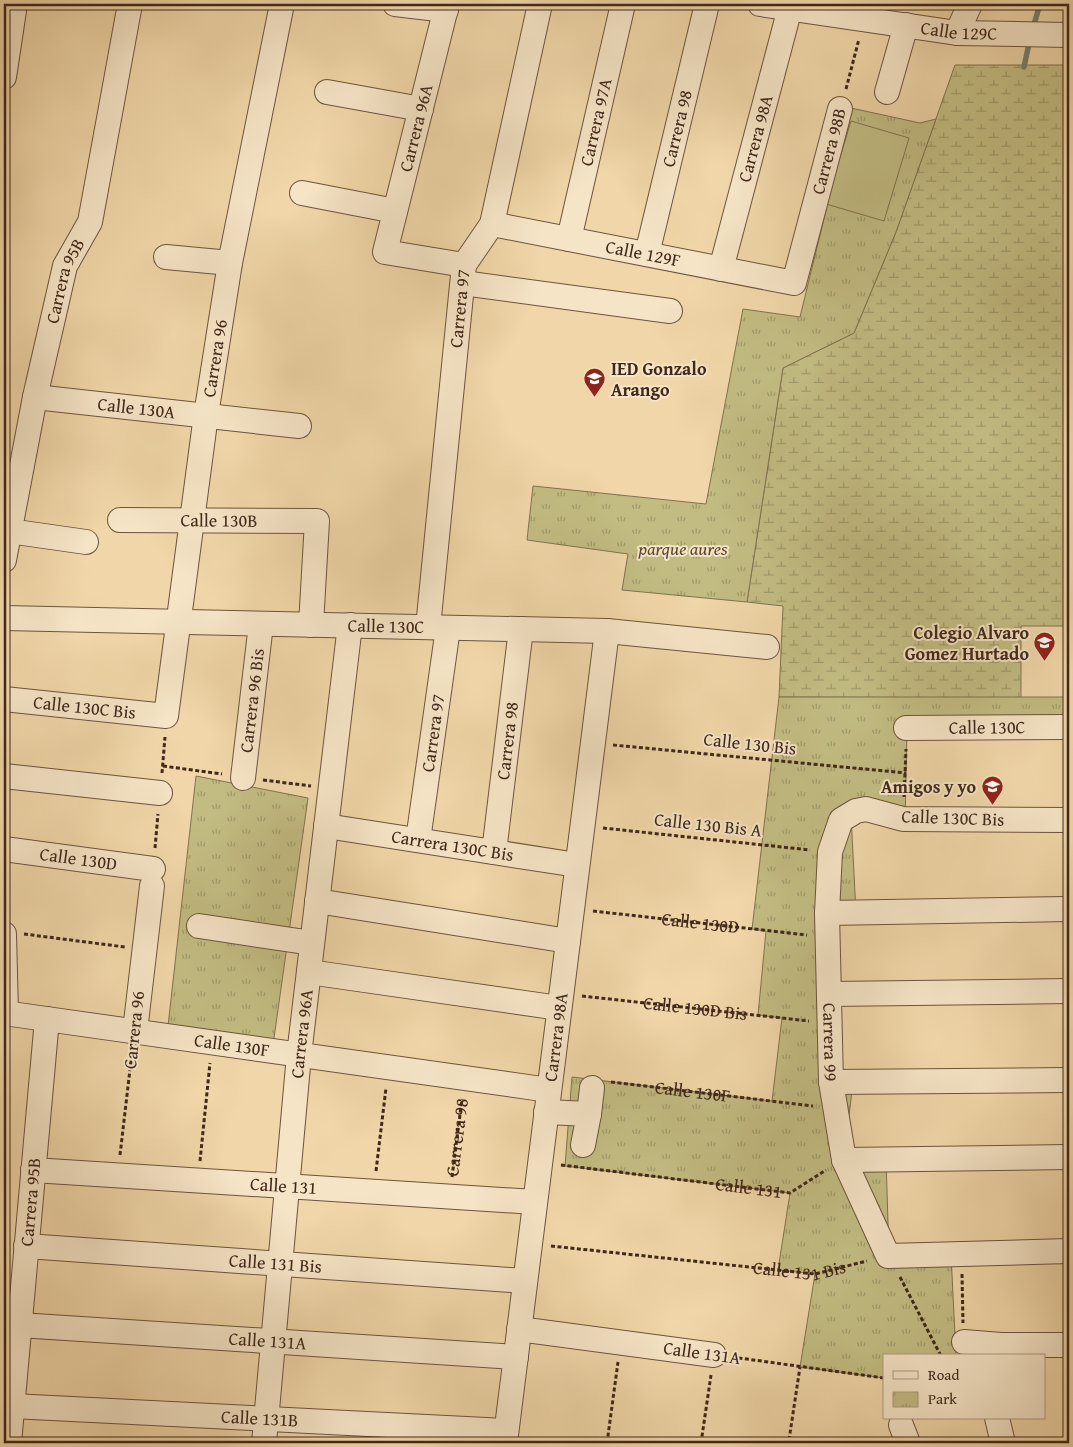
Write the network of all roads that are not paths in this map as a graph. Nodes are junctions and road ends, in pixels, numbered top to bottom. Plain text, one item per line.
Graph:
1 (15, 4) edge
2 (130, 4) edge
3 (282, 4) edge
4 (394, 4) edge
5 (540, 4) edge
6 (623, 4) edge
7 (707, 4) edge
8 (760, 4) edge
9 (970, 4) edge
10 (447, 7) edge
11 (790, 8) junction
12 (906, 26) junction
13 (957, 33) junction
14 (1063, 35) edge
15 (4, 68) edge
16 (327, 92) dead end
17 (887, 92) dead end
18 (421, 109) junction
19 (840, 109) road end
20 (302, 193) dead end
21 (395, 211) junction
22 (492, 224) junction
23 (569, 239) junction
24 (647, 254) junction
25 (166, 257) dead end
26 (230, 263) junction
27 (721, 269) junction
28 (464, 274) junction
29 (794, 283) joint
30 (670, 311) dead end
31 (36, 397) junction
32 (206, 415) junction
33 (299, 426) dead end
34 (120, 520) dead end
35 (192, 520) junction
36 (9, 531) junction
37 (86, 542) dead end
38 (4, 560) edge
39 (4, 618) edge
40 (180, 622) junction
41 (261, 624) junction
42 (311, 625) junction
43 (350, 625) junction
44 (438, 627) junction
45 (521, 629) junction
46 (607, 631) junction
47 (767, 646) dead end
48 (4, 699) edge
49 (166, 716) joint
50 (1069, 727) edge
51 (906, 728) road end
52 (4, 776) edge
53 (243, 778) dead end
54 (160, 793) dead end
55 (841, 820) joint
56 (1069, 820) edge
57 (326, 826) junction
58 (418, 840) junction
59 (4, 849) edge
60 (494, 852) junction
61 (577, 865) junction
62 (152, 877) joint
63 (317, 901) junction
64 (1069, 909) edge
65 (827, 913) junction
66 (199, 926) dead end
67 (13, 934) edge
68 (568, 941) junction
69 (312, 943) junction
70 (309, 972) junction
71 (1069, 991) edge
72 (829, 994) junction
73 (560, 1001) junction
74 (5, 1013) edge
75 (47, 1019) junction
76 (135, 1032) junction
77 (299, 1055) junction
78 (1069, 1080) edge
79 (831, 1082) junction
80 (601, 1085) road end
81 (548, 1101) junction
82 (589, 1114) junction
83 (583, 1145) dead end
84 (1069, 1157) edge
85 (844, 1160) junction
86 (33, 1170) junction
87 (287, 1186) junction
88 (535, 1202) junction
89 (26, 1246) junction
90 (1069, 1251) edge
91 (280, 1264) junction
92 (526, 1281) junction
93 (19, 1325) junction
94 (519, 1329) junction
95 (273, 1341) junction
96 (964, 1342) road end
97 (1069, 1345) edge
98 (1000, 1350) edge
99 (714, 1355) road end
100 (516, 1357) junction
101 (12, 1406) junction
102 (266, 1419) junction
103 (997, 1420) edge
104 (7, 1437) edge
105 (506, 1437) edge
106 (264, 1443) edge
107 (1003, 1443) edge

1 - 15 street
2 - 31 street, Carrera 95B
3 - 26 street, Carrera 96
4 - 10 street
5 - 22 street, Carrera 97
6 - 23 street, Carrera 97A
7 - 24 street, Carrera 98
8 - 11 street, Calle 129C
9 - 13 street
10 - 18 street, Carrera 96A
11 - 12 street, Calle 129C
11 - 27 street, Carrera 98A
12 - 13 street, Calle 129C
12 - 17 street
13 - 14 street, Calle 129C
16 - 18 street
18 - 21 street, Carrera 96A
19 - 29 street, Carrera 98B
20 - 21 street
21 - 28 street, Carrera 96A
22 - 23 street, Calle 129F
22 - 28 street, Carrera 97
23 - 24 street, Calle 129F
24 - 27 street, Calle 129F
25 - 26 street
26 - 32 street, Carrera 96
27 - 29 street, Calle 129F
28 - 30 street
28 - 44 street, Carrera 97
31 - 32 street, Calle 130A
31 - 36 street, Carrera 95B
32 - 33 street, Calle 130A
32 - 35 street, Carrera 96
34 - 35 street, Calle 130B
35 - 40 street, Carrera 96
35 - 42 street, Calle 130B
36 - 37 street
36 - 38 street, Carrera 95B
39 - 40 street, Calle 130C
40 - 41 street, Calle 130C
40 - 49 street, Carrera 96
41 - 42 street, Calle 130C
41 - 53 street, Carrera 96 Bis
42 - 43 street, Calle 130C
43 - 44 street, Calle 130C
43 - 57 street, Carrera 96A
44 - 45 street, Calle 130C
44 - 58 street, Carrera 97
45 - 46 street, Calle 130C
45 - 60 street, Carrera 98
46 - 47 street, Calle 130C
46 - 61 street, Carrera 98A
48 - 49 street, Calle 130C Bis
50 - 51 street, Calle 130C
52 - 54 street
55 - 56 street, Calle 130C Bis
55 - 65 street, Carrera 99
57 - 58 street, Carrera 130C Bis
57 - 63 street, Carrera 96A
58 - 60 street, Carrera 130C Bis
59 - 62 street, Calle 130D
60 - 61 street, Carrera 130C Bis
61 - 68 street, Carrera 98A
62 - 76 street, Carrera 96
63 - 68 street
63 - 69 street, Carrera 96A
64 - 65 street
65 - 72 street, Carrera 99
66 - 69 street
67 - 74 street
68 - 73 street, Carrera 98A
69 - 70 street, Carrera 96A
70 - 73 street
70 - 77 street, Carrera 96A
71 - 72 street
72 - 79 street, Carrera 99
73 - 81 street, Carrera 98A
74 - 75 street, Calle 130F
75 - 76 street, Calle 130F
75 - 86 street, Carrera 95B
76 - 77 street, Calle 130F
77 - 81 street, Calle 130F
77 - 87 street, Carrera 96A
78 - 79 street
79 - 85 street, Carrera 99
80 - 82 street
81 - 82 street, Calle 130F
81 - 88 street, Carrera 98A
82 - 83 street
84 - 85 street
85 - 90 street, Carrera 99
86 - 87 street, Calle 131
86 - 89 street, Carrera 95B
87 - 88 street, Calle 131
87 - 91 street, Carrera 96A
88 - 92 street, Carrera 98A
89 - 91 street, Calle 131 Bis
89 - 93 street, Carrera 95B
91 - 92 street, Calle 131 Bis
91 - 95 street, Carrera 96A
92 - 94 street, Carrera 98A
93 - 95 street, Calle 131A
93 - 101 street, Carrera 95B
94 - 99 street, Calle 131A
94 - 100 street, Carrera 98A
95 - 100 street, Calle 131A
95 - 102 street, Carrera 96A
96 - 98 street
97 - 98 street
100 - 105 street, Carrera 98A
101 - 102 street, Calle 131B
101 - 104 street, Carrera 95B
102 - 105 street, Calle 131B
102 - 106 street, Carrera 96A
103 - 107 street

